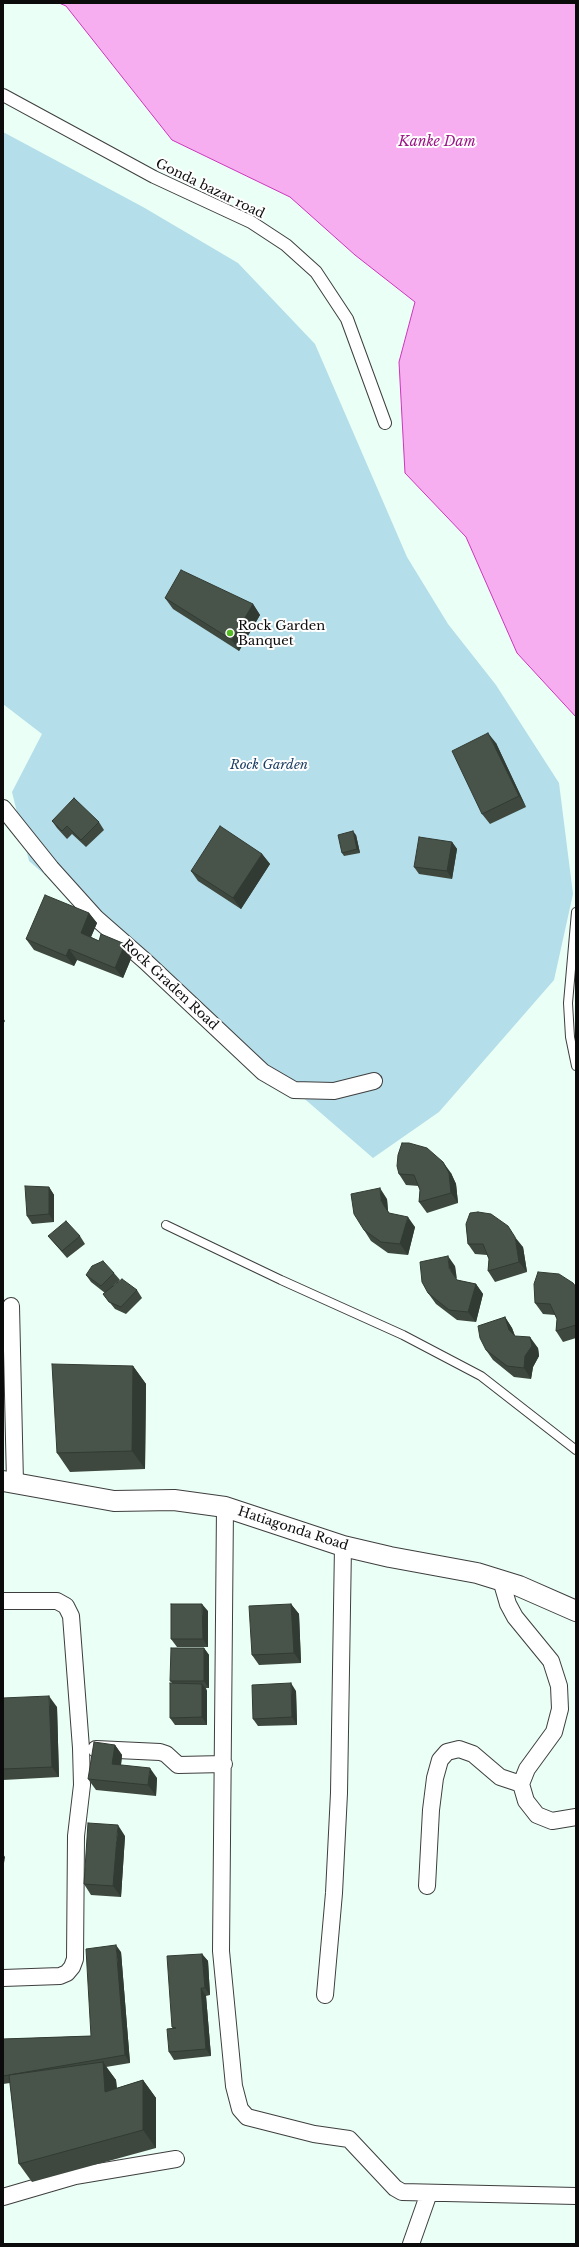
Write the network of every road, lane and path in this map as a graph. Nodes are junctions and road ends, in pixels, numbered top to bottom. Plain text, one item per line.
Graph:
1 (3, 95) edge
2 (385, 423) dead end
3 (3, 808) edge
4 (576, 912) edge
5 (576, 1066) edge
6 (374, 1081) dead end
7 (166, 1225) dead end
8 (11, 1306) dead end
9 (576, 1450) edge
10 (9, 1482) edge
11 (225, 1507) junction
12 (343, 1546) junction
13 (501, 1580) junction
14 (3, 1601) edge
15 (576, 1612) edge
16 (82, 1748) junction
17 (224, 1764) junction
18 (521, 1784) junction
19 (576, 1817) edge
20 (427, 1886) dead end
21 (3, 1978) edge
22 (325, 1995) dead end
23 (176, 2159) dead end
24 (429, 2193) junction
25 (576, 2196) edge
26 (3, 2197) edge
27 (411, 2244) edge

1 - 2 street, Gonda bazar road
3 - 6 street, Rock Graden Road
4 - 5 lane
7 - 9 lane
8 - 10 street
10 - 11 street, Hatiagonda Road
11 - 12 street, Hatiagonda Road
11 - 17 street
12 - 13 street, Hatiagonda Road
12 - 22 street
13 - 15 street, Hatiagonda Road
13 - 18 street
14 - 16 street
16 - 17 street
16 - 21 street
17 - 24 street
18 - 19 street
18 - 20 street
23 - 26 street
24 - 25 street
24 - 27 street

